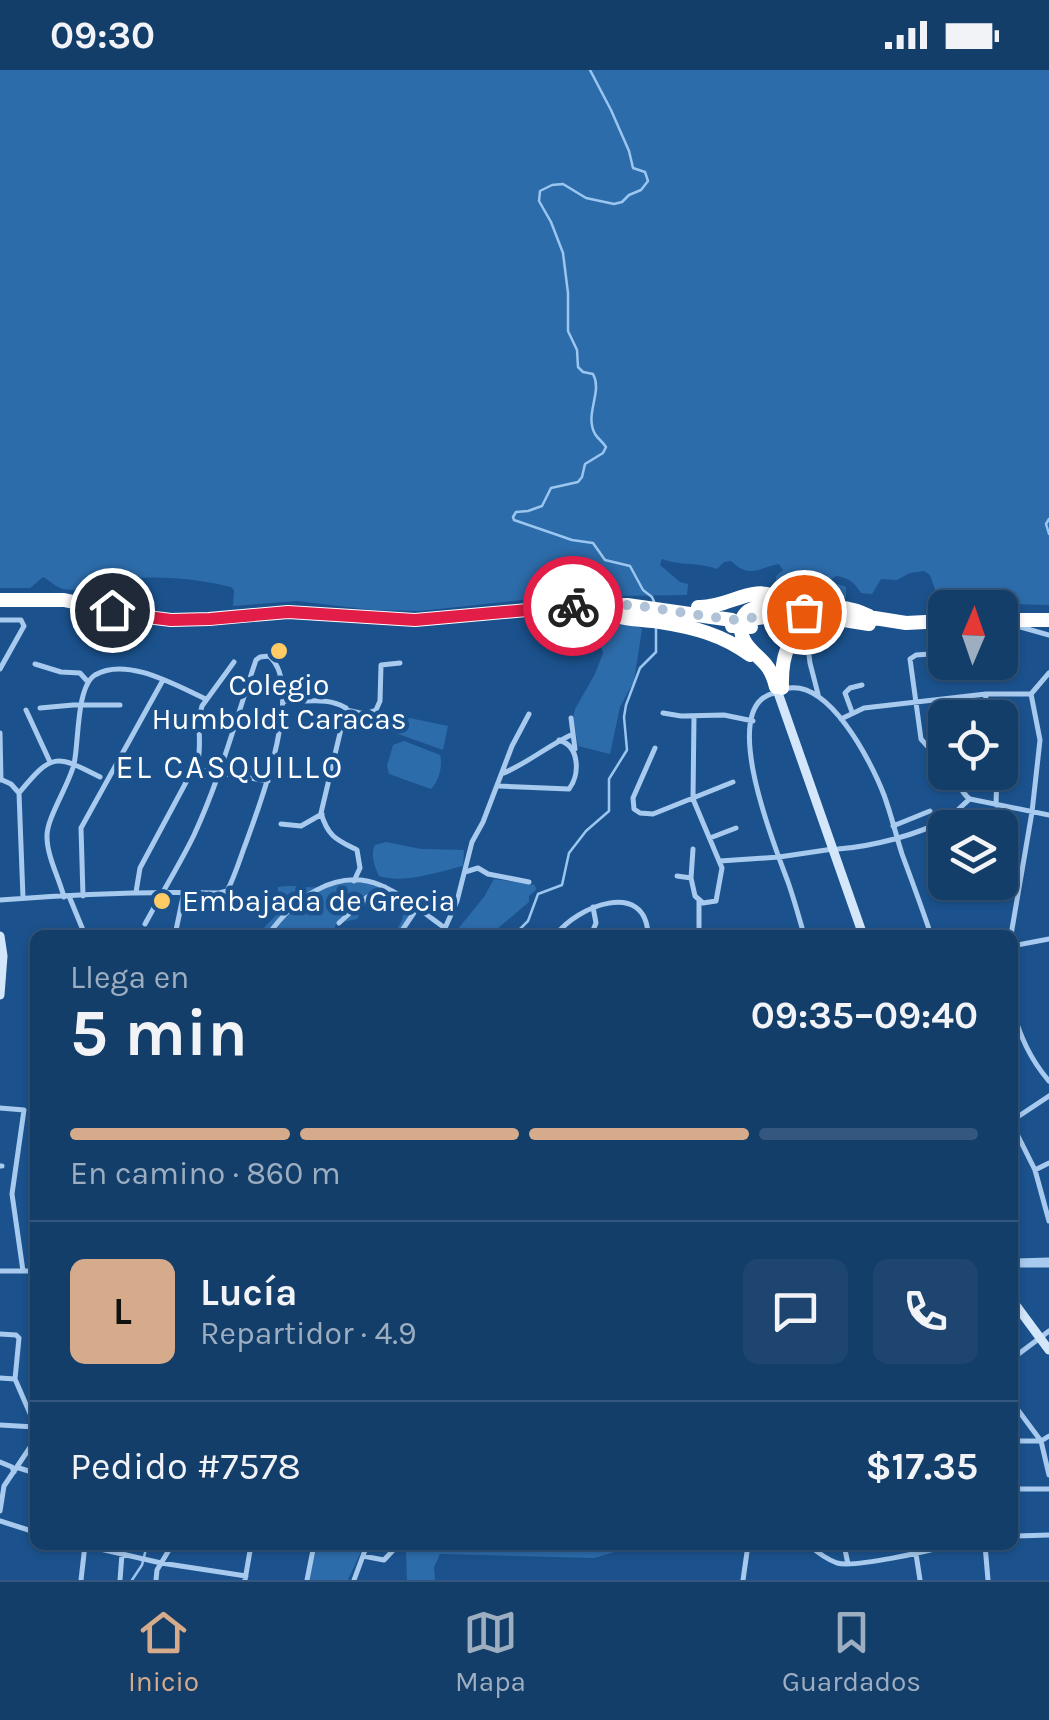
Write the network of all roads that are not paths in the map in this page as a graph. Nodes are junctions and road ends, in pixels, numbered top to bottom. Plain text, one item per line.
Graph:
1 (0, 603) edge
2 (643, 610) junction
3 (663, 613) junction
4 (869, 616) junction
5 (1018, 617) edge
6 (1049, 617) edge
7 (0, 620) edge
8 (850, 621) junction
9 (751, 623) junction
10 (928, 624) edge
11 (1018, 626) edge
12 (928, 627) edge
13 (1049, 635) edge
14 (808, 647) dead end
15 (928, 654) edge
16 (234, 662) dead end
17 (400, 663) dead end
18 (35, 664) dead end
19 (0, 668) edge
20 (1049, 672) edge
21 (164, 680) junction
22 (88, 682) junction
23 (862, 685) dead end
24 (779, 690) junction
25 (818, 694) junction
26 (986, 694) junction
27 (1031, 694) junction
28 (206, 699) junction
29 (985, 700) edge
30 (282, 701) junction
31 (914, 702) junction
32 (82, 705) junction
33 (120, 705) dead end
34 (40, 708) dead end
35 (26, 710) dead end
36 (346, 710) junction
37 (852, 712) junction
38 (663, 713) dead end
39 (529, 714) dead end
40 (694, 716) junction
41 (571, 718) dead end
42 (841, 719) junction
43 (753, 721) junction
44 (573, 730) junction
45 (0, 733) edge
46 (559, 740) junction
47 (655, 748) dead end
48 (928, 748) edge
49 (575, 751) junction
50 (50, 762) junction
51 (74, 764) junction
52 (194, 769) junction
53 (219, 773) junction
54 (501, 774) junction
55 (100, 777) dead end
56 (1, 780) edge
57 (268, 781) junction
58 (733, 782) dead end
59 (497, 786) junction
60 (962, 790) edge
61 (996, 790) edge
62 (19, 793) junction
63 (693, 798) junction
64 (970, 798) junction
65 (996, 805) junction
66 (956, 810) edge
67 (928, 812) edge
68 (1032, 812) junction
69 (322, 814) junction
70 (1049, 816) edge
71 (281, 824) dead end
72 (893, 826) junction
73 (928, 826) edge
74 (736, 828) dead end
75 (710, 838) junction
76 (897, 838) junction
77 (836, 849) junction
78 (693, 850) dead end
79 (779, 858) junction
80 (467, 861) junction
81 (720, 861) junction
82 (478, 868) junction
83 (465, 872) junction
84 (677, 876) dead end
85 (691, 878) junction
86 (354, 880) junction
87 (529, 882) dead end
88 (385, 887) junction
89 (162, 891) junction
90 (136, 892) junction
91 (184, 892) junction
92 (67, 896) junction
93 (83, 896) junction
94 (23, 898) junction
95 (0, 900) edge
96 (699, 900) junction
97 (592, 907) junction
98 (418, 908) junction
99 (339, 923) dead end
100 (146, 924) dead end
101 (83, 930) edge
102 (176, 930) edge
103 (272, 930) edge
104 (402, 930) edge
105 (442, 930) edge
106 (445, 930) edge
107 (560, 930) edge
108 (593, 930) edge
109 (648, 930) edge
110 (699, 930) edge
111 (802, 930) edge
112 (863, 930) edge
113 (929, 930) edge
114 (1012, 930) edge
115 (0, 936) edge
116 (1049, 938) edge
117 (1018, 945) edge
118 (0, 995) edge
119 (1018, 1026) edge
120 (1049, 1081) edge
121 (1049, 1096) edge
122 (0, 1108) edge
123 (1018, 1114) edge
124 (1018, 1138) edge
125 (1049, 1163) edge
126 (1035, 1170) junction
127 (1049, 1221) edge
128 (1049, 1262) edge
129 (1018, 1263) edge
130 (0, 1271) edge
131 (23, 1271) junction
132 (30, 1271) edge
133 (1018, 1300) edge
134 (1018, 1306) edge
135 (0, 1334) edge
136 (1046, 1336) edge
137 (1049, 1350) edge
138 (1018, 1355) edge
139 (0, 1378) edge
140 (16, 1379) junction
141 (1018, 1410) edge
142 (30, 1414) edge
143 (0, 1425) edge
144 (30, 1426) edge
145 (1049, 1436) edge
146 (1018, 1441) edge
147 (1041, 1441) junction
148 (30, 1448) edge
149 (0, 1462) edge
150 (16, 1469) junction
151 (30, 1472) edge
152 (1049, 1475) edge
153 (1018, 1488) edge
154 (1049, 1489) edge
155 (0, 1511) edge
156 (0, 1521) edge
157 (30, 1530) edge
158 (1049, 1535) edge
159 (1018, 1536) edge
160 (84, 1550) edge
161 (105, 1550) edge
162 (169, 1550) edge
163 (250, 1550) edge
164 (313, 1550) edge
165 (365, 1550) edge
166 (393, 1550) edge
167 (747, 1550) edge
168 (816, 1550) edge
169 (845, 1550) edge
170 (931, 1550) edge
171 (985, 1550) edge
172 (122, 1554) junction
173 (916, 1554) junction
174 (363, 1556) junction
175 (161, 1563) junction
176 (848, 1564) junction
177 (246, 1578) edge
178 (81, 1580) edge
179 (120, 1580) edge
180 (156, 1580) edge
181 (307, 1580) edge
182 (354, 1580) edge
183 (743, 1580) edge
184 (920, 1580) edge
185 (988, 1580) edge

1 - 2 highway
1 - 2 highway
2 - 3 highway
3 - 9 highway, bridge
3 - 24 highway
3 - 24 highway, bridge
4 - 9 highway
4 - 10 highway
4 - 24 highway
5 - 6 highway
7 - 19 street
8 - 9 highway
8 - 12 highway
8 - 24 highway
11 - 13 street
14 - 25 street
15 - 31 street
16 - 28 street
17 - 36 street
18 - 22 street
20 - 27 street
21 - 22 street
21 - 28 street
21 - 93 street
22 - 32 street
23 - 37 street
24 - 25 street
24 - 43 street
24 - 77 street
25 - 42 street
26 - 27 street
26 - 29 street
26 - 31 street
27 - 68 street
28 - 52 street
30 - 36 street
30 - 53 street
30 - 57 street
31 - 37 street
31 - 48 street
32 - 33 street
32 - 34 street
32 - 51 street
35 - 50 street
36 - 69 street
37 - 42 street
38 - 40 street
39 - 54 street
40 - 43 street
40 - 63 street
41 - 44 street
42 - 72 street
43 - 79 street
44 - 46 street
44 - 49 street
45 - 56 street
46 - 49 street
46 - 54 street
47 - 63 street
49 - 59 street
50 - 51 street
50 - 62 street
51 - 55 street
51 - 92 street
52 - 53 street
52 - 90 street
53 - 57 street
53 - 89 street
54 - 59 street
56 - 62 street
57 - 91 street
58 - 63 street
59 - 80 street
60 - 64 street
61 - 65 street
62 - 94 street
63 - 75 street
64 - 65 street
64 - 66 street
65 - 68 street
67 - 72 street
68 - 70 street
68 - 114 street
69 - 71 street
69 - 86 street
72 - 76 street
73 - 76 street
74 - 75 street
75 - 81 street
76 - 77 street
76 - 113 street
77 - 79 street
77 - 112 street
78 - 85 street
79 - 81 street
79 - 111 street
80 - 82 street
80 - 83 street
81 - 96 street
82 - 83 street
82 - 87 street
83 - 106 street
84 - 85 street
85 - 96 street
86 - 88 street
86 - 103 street
88 - 98 street
88 - 99 street
89 - 90 street
89 - 91 street
89 - 100 street
90 - 93 street
91 - 102 street
92 - 93 street
92 - 94 street
92 - 101 street
94 - 95 street
96 - 110 street
97 - 107 street
97 - 108 street
97 - 109 street
98 - 104 street
98 - 105 street
115 - 118 street
116 - 117 street
119 - 120 street
121 - 123 street
122 - 131 street
124 - 126 street
125 - 126 street
126 - 127 street
128 - 129 street
130 - 131 street
131 - 132 street
133 - 136 street
134 - 136 street
135 - 140 street
136 - 137 street
136 - 138 street
139 - 140 street
140 - 142 street
141 - 147 street
143 - 144 street
145 - 147 street
146 - 147 street
147 - 152 street
148 - 150 street
149 - 150 street
150 - 151 street
150 - 155 street
153 - 154 street
156 - 157 street
158 - 159 street
160 - 178 street
161 - 172 street
162 - 175 street
163 - 177 street
164 - 181 street
165 - 174 street
166 - 174 street
167 - 183 street
168 - 176 street
169 - 176 street
170 - 173 street
171 - 185 street
172 - 175 street
172 - 179 street
173 - 176 street
173 - 184 street
174 - 182 street
175 - 177 street
175 - 180 street

